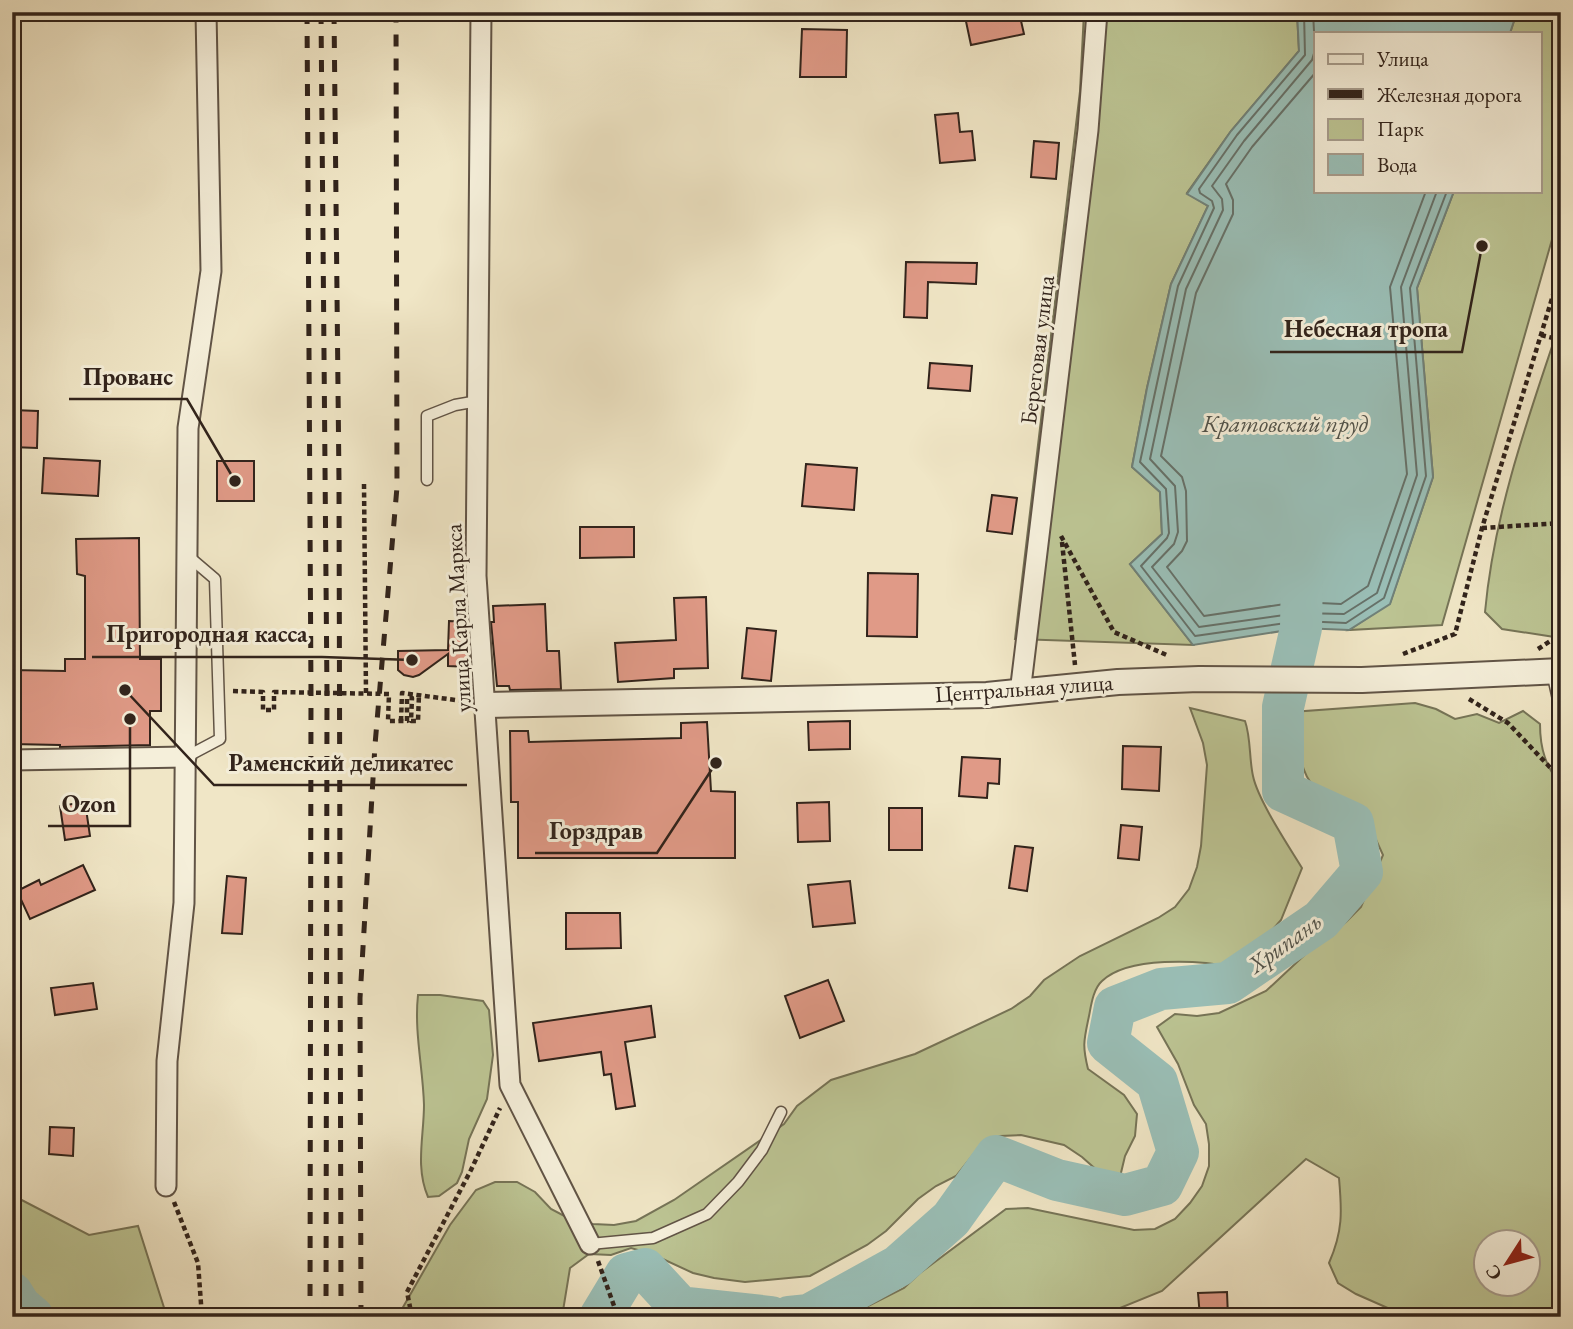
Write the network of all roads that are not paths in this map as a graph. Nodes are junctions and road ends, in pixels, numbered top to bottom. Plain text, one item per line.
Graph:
1 (206, 12) edge
2 (481, 12) edge
3 (1097, 12) edge
4 (478, 401) junction
5 (427, 480) dead end
6 (186, 554) junction
7 (1556, 671) edge
8 (1020, 693) junction
9 (487, 705) junction
10 (1561, 712) edge
11 (187, 757) junction
12 (12, 760) edge
13 (781, 1112) dead end
14 (166, 1186) dead end
15 (590, 1244) joint

1 - 6 street
2 - 4 street, улица Карла Маркса
3 - 8 street, Береговая улица
4 - 5 lane
4 - 9 street, улица Карла Маркса
6 - 11 street
6 - 11 lane
7 - 8 street, Центральная улица
7 - 10 lane
8 - 9 street, Центральная улица
9 - 15 street, улица Карла Маркса
11 - 12 street
11 - 14 street
13 - 15 lane

